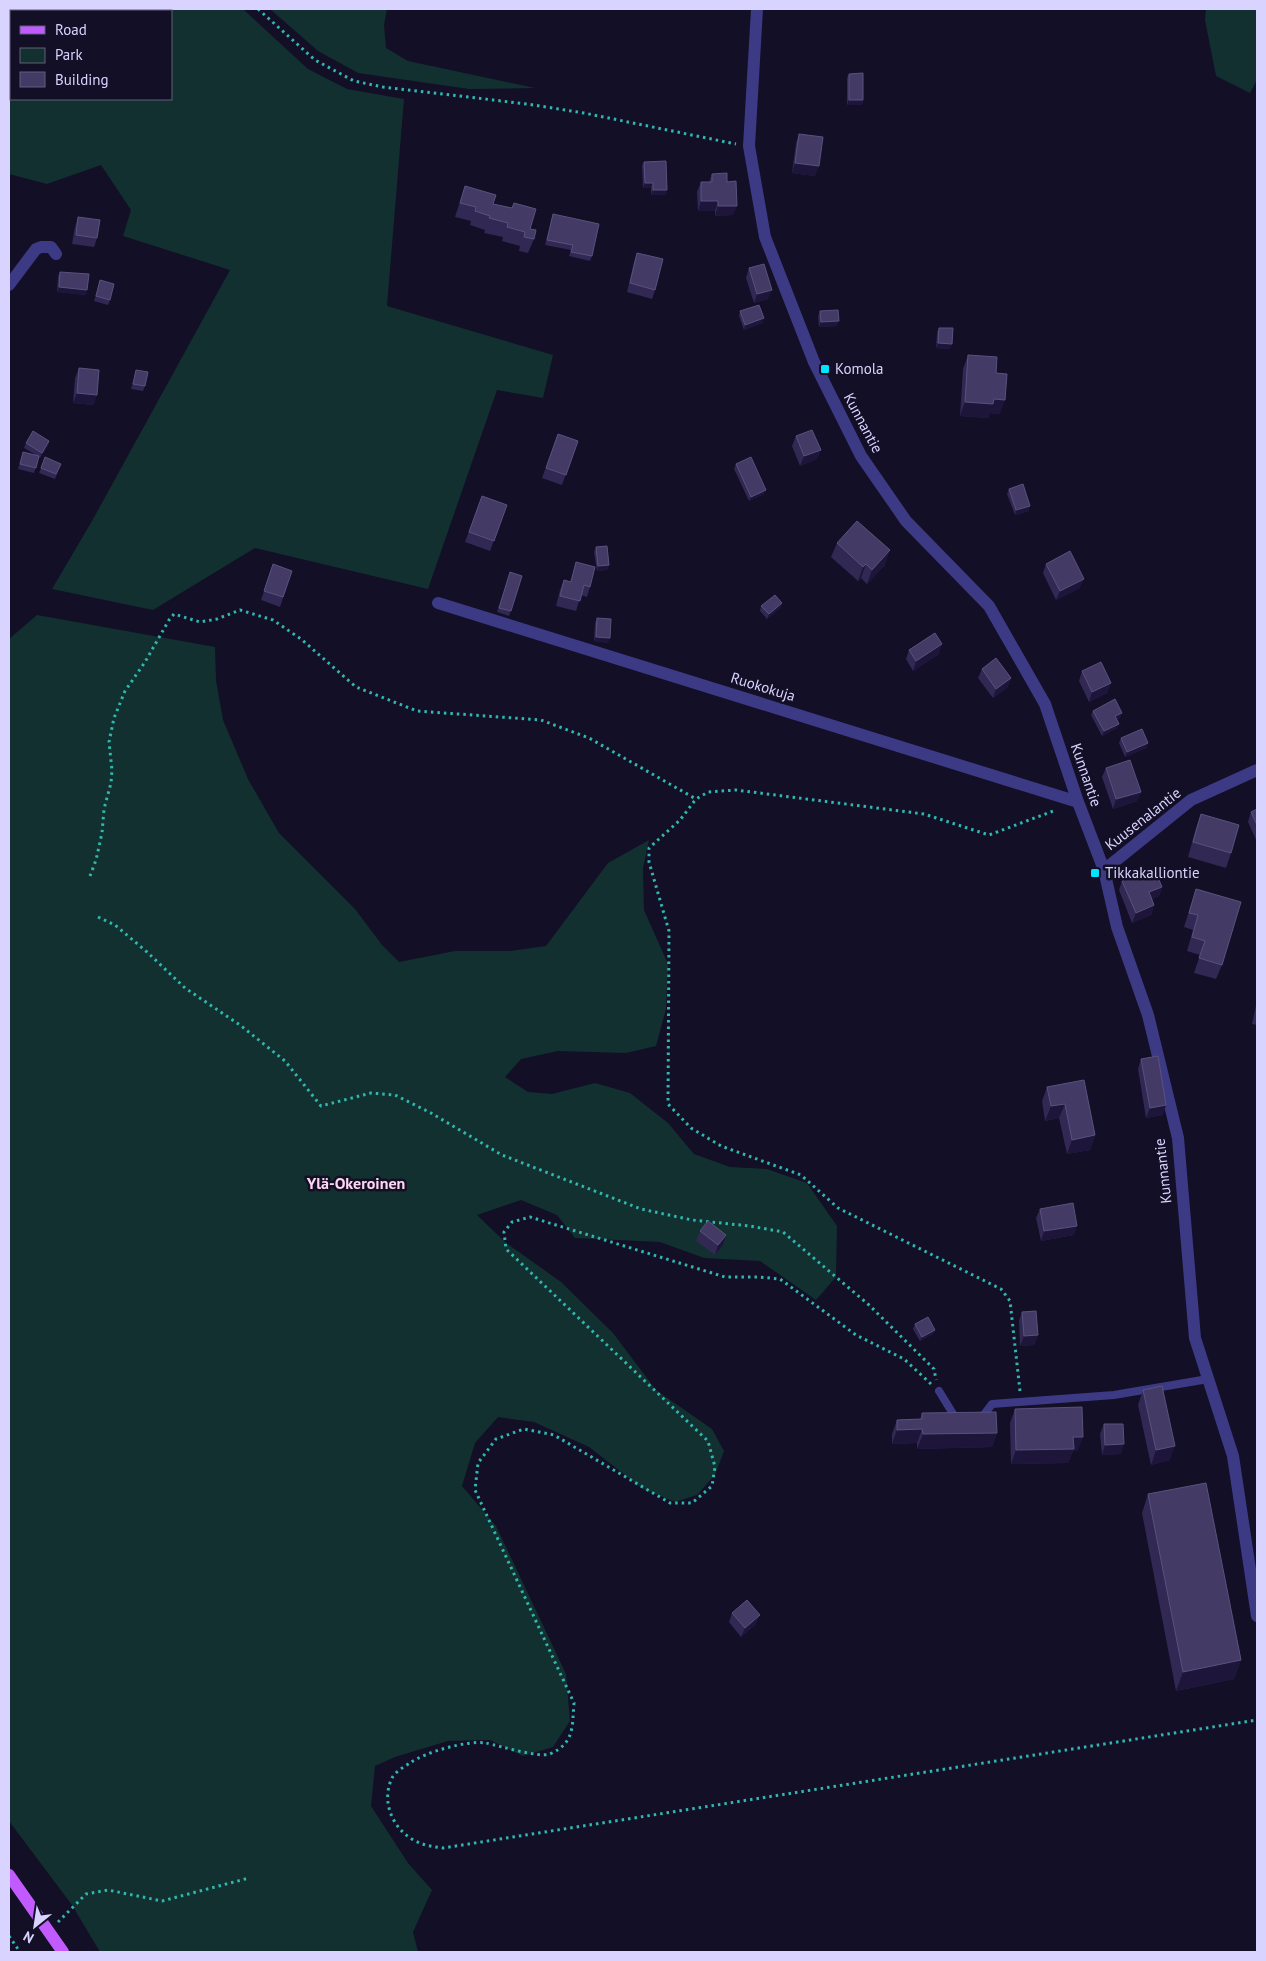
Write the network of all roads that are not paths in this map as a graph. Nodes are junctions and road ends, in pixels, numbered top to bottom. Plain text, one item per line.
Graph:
1 (758, 9) edge
2 (56, 254) dead end
3 (9, 285) edge
4 (438, 603) dead end
5 (1257, 770) edge
6 (1078, 802) junction
7 (1104, 870) junction
8 (1208, 1379) junction
9 (939, 1390) road end
10 (964, 1416) edge
11 (974, 1416) edge
12 (1257, 1616) edge
13 (9, 1875) edge
14 (63, 1952) edge

1 - 6 street, Kunnantie
2 - 3 street
4 - 6 street, Ruokokuja
5 - 7 street, Kuusenalantie
6 - 7 street, Kunnantie
7 - 8 street, Kunnantie
8 - 11 lane
8 - 12 street, Kunnantie
9 - 10 lane
13 - 14 main road

